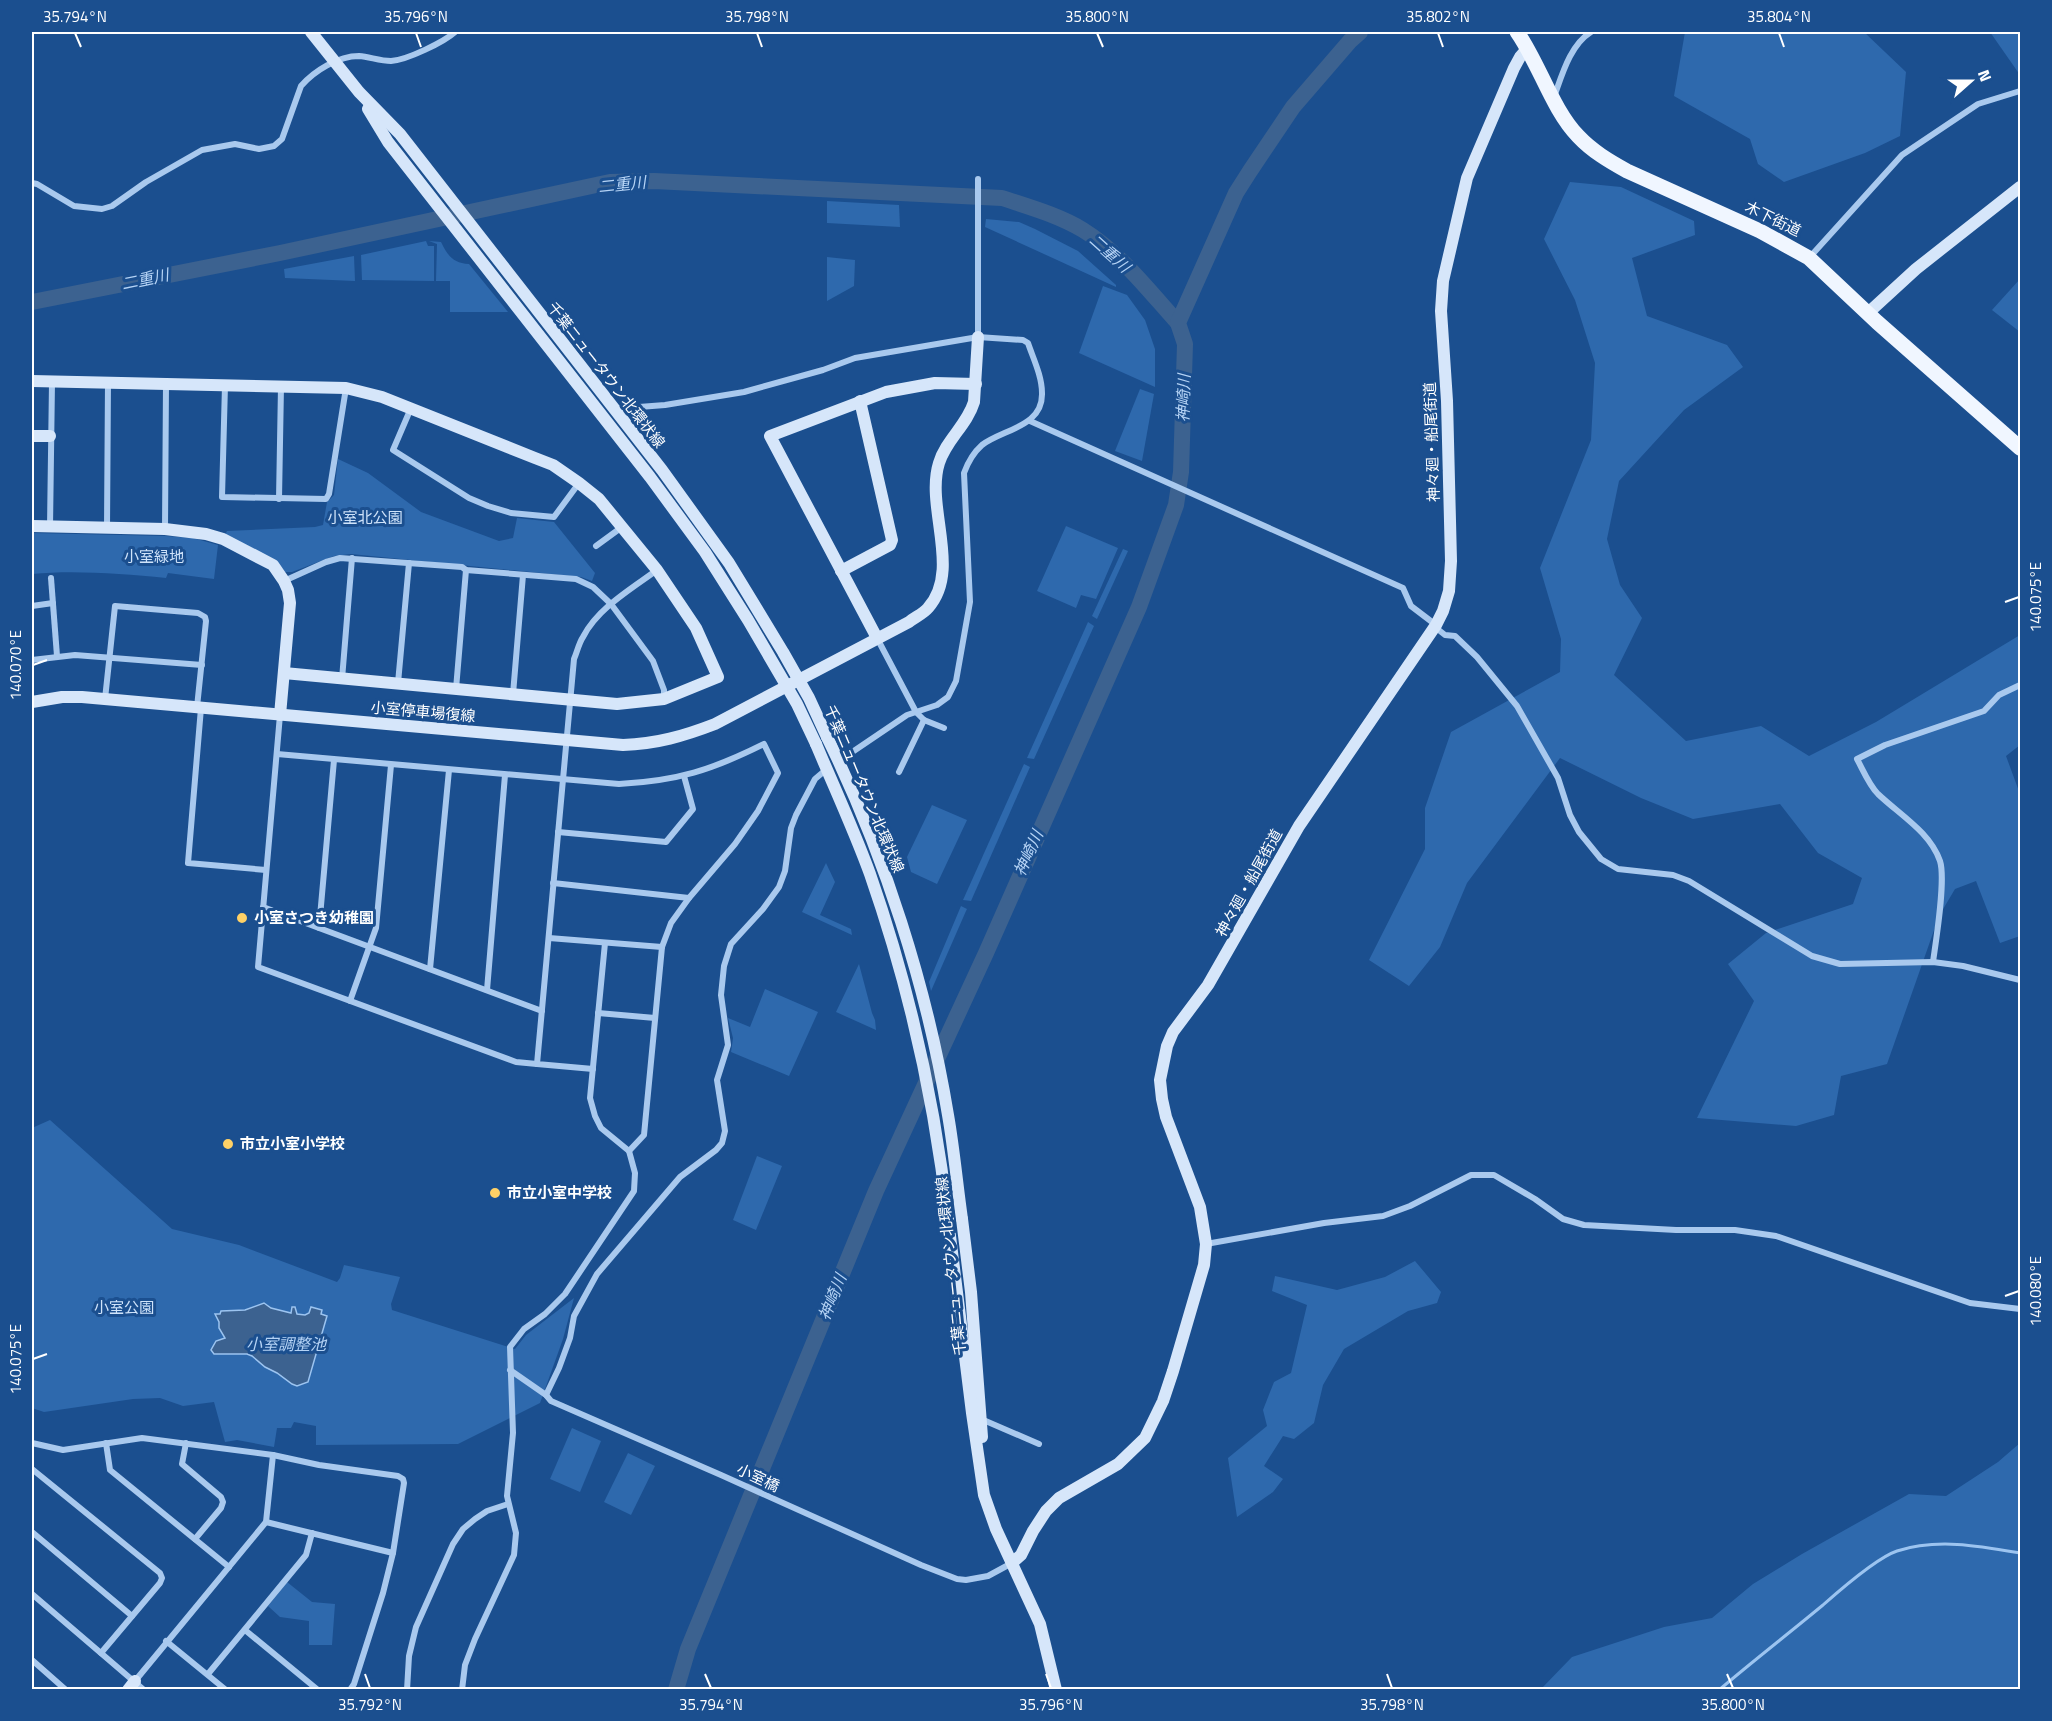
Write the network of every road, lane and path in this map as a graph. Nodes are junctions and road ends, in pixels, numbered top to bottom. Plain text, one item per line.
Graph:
1 (311, 32) edge
2 (455, 32) edge
3 (1517, 32) edge
4 (1591, 32) edge
5 (1527, 49) junction
6 (336, 62) junction
7 (2020, 91) edge
8 (359, 92) junction
9 (1553, 97) junction
10 (978, 179) dead end
11 (32, 183) edge
12 (2020, 187) edge
13 (1809, 258) junction
14 (1868, 314) junction
15 (978, 338) junction
16 (32, 381) edge
17 (52, 381) junction
18 (108, 381) junction
19 (166, 383) junction
20 (225, 384) junction
21 (976, 384) junction
22 (281, 385) junction
23 (346, 388) junction
24 (860, 401) junction
25 (411, 408) junction
26 (613, 409) junction
27 (1030, 421) junction
28 (32, 436) edge
29 (50, 436) junction
30 (2020, 448) edge
31 (579, 483) junction
32 (279, 499) junction
33 (32, 526) edge
34 (622, 526) junction
35 (50, 527) junction
36 (107, 528) junction
37 (165, 529) junction
38 (596, 546) dead end
39 (352, 558) junction
40 (409, 563) junction
41 (466, 570) junction
42 (657, 570) junction
43 (841, 571) junction
44 (523, 575) junction
45 (51, 578) dead end
46 (284, 581) junction
47 (53, 603) junction
48 (611, 604) junction
49 (32, 606) edge
50 (1435, 626) junction
51 (877, 638) junction
52 (57, 656) junction
53 (110, 656) junction
54 (32, 660) edge
55 (202, 665) junction
56 (284, 673) junction
57 (342, 679) junction
58 (798, 679) junction
59 (398, 683) junction
60 (2020, 685) edge
61 (786, 686) junction
62 (456, 689) junction
63 (513, 694) junction
64 (105, 699) junction
65 (664, 699) junction
66 (570, 700) junction
67 (32, 702) edge
68 (199, 707) junction
69 (916, 712) junction
70 (280, 715) junction
71 (924, 720) junction
72 (944, 728) dead end
73 (566, 740) junction
74 (821, 740) junction
75 (277, 754) junction
76 (334, 760) junction
77 (391, 765) junction
78 (449, 770) junction
79 (899, 772) dead end
80 (506, 775) junction
81 (684, 776) junction
82 (562, 779) junction
83 (558, 832) junction
84 (266, 870) junction
85 (553, 883) junction
86 (689, 898) junction
87 (263, 908) junction
88 (319, 928) junction
89 (549, 938) junction
90 (605, 943) junction
91 (370, 947) junction
92 (662, 948) junction
93 (1933, 962) junction
94 (430, 969) junction
95 (2020, 980) edge
96 (487, 990) junction
97 (350, 1001) junction
98 (542, 1011) junction
99 (598, 1013) junction
100 (655, 1018) junction
101 (537, 1064) junction
102 (593, 1069) junction
103 (629, 1151) junction
104 (1206, 1244) junction
105 (2020, 1309) edge
106 (510, 1370) junction
107 (546, 1395) junction
108 (981, 1419) junction
109 (106, 1443) junction
110 (186, 1443) junction
111 (1039, 1444) dead end
112 (32, 1445) edge
113 (273, 1455) junction
114 (32, 1469) edge
115 (984, 1495) junction
116 (508, 1504) junction
117 (266, 1522) junction
118 (312, 1533) junction
119 (32, 1535) edge
120 (195, 1539) junction
121 (393, 1553) junction
122 (1013, 1562) junction
123 (229, 1567) junction
124 (32, 1594) edge
125 (132, 1616) junction
126 (245, 1630) junction
127 (166, 1641) junction
128 (101, 1653) junction
129 (32, 1660) edge
130 (208, 1674) junction
131 (136, 1687) edge
132 (66, 1689) edge
133 (226, 1689) edge
134 (318, 1689) edge
135 (350, 1689) edge
136 (407, 1689) edge
137 (462, 1689) edge
138 (1056, 1689) edge

1 - 6 street, 千葉ニュータウン北環状線
2 - 6 street
3 - 5 main road, 木下街道
4 - 9 street
5 - 9 main road, 木下街道
5 - 50 street, 神々廻・船尾街道
6 - 8 street, 千葉ニュータウン北環状線
6 - 11 street
7 - 13 street
8 - 26 street, 千葉ニュータウン北環状線
8 - 61 street, 千葉ニュータウン北環状線
9 - 13 main road, 木下街道
10 - 15 street
12 - 14 street
13 - 14 main road, 木下街道
14 - 30 main road, 木下街道
15 - 21 street, 小室停車場復線
15 - 26 street
15 - 27 street
16 - 17 street
17 - 18 street
17 - 29 street
18 - 19 street
18 - 36 street
19 - 20 street
19 - 37 street
20 - 22 street
20 - 32 street
21 - 24 street
21 - 51 street, 小室停車場復線
22 - 23 street
22 - 32 street
23 - 25 street
23 - 32 street
24 - 43 street
24 - 43 street
25 - 31 street
25 - 31 street
26 - 58 street, 千葉ニュータウン北環状線
27 - 50 street
27 - 69 street
28 - 29 street
29 - 35 street
31 - 34 street
33 - 35 street
34 - 38 street
34 - 42 street
35 - 36 street
36 - 37 street
37 - 46 street
39 - 40 street
39 - 46 street
39 - 57 street
40 - 41 street
40 - 59 street
41 - 44 street
41 - 62 street
42 - 48 street
42 - 65 street
43 - 51 street
44 - 48 street
44 - 63 street
45 - 47 street
46 - 56 street
47 - 49 street
47 - 52 street
48 - 65 street
48 - 66 street
50 - 93 street
50 - 104 street, 神々廻・船尾街道
51 - 58 street, 小室停車場復線
51 - 69 street
52 - 53 street
52 - 54 street
53 - 55 street
53 - 55 street
53 - 64 street
55 - 68 street
56 - 57 street
56 - 70 street
57 - 59 street
58 - 61 street, 小室停車場復線
58 - 74 street, 千葉ニュータウン北環状線
59 - 62 street
60 - 93 street
61 - 73 street, 小室停車場復線
61 - 74 street, 千葉ニュータウン北環状線
62 - 63 street
63 - 66 street
64 - 67 street, 小室停車場復線
64 - 68 street, 小室停車場復線
65 - 66 street
66 - 73 street
68 - 70 street, 小室停車場復線
68 - 84 street
69 - 71 street
69 - 107 street
70 - 73 street, 小室停車場復線
70 - 75 street
71 - 72 street
71 - 79 street
73 - 82 street
74 - 108 street, 千葉ニュータウン北環状線, bridge
74 - 115 street, 千葉ニュータウン北環状線, bridge
75 - 76 street
75 - 84 street
76 - 77 street
76 - 88 street
77 - 78 street
77 - 91 street
78 - 80 street
78 - 94 street
80 - 82 street
80 - 96 street
81 - 82 street
81 - 83 street
81 - 86 street
82 - 83 street
83 - 85 street
84 - 87 street
85 - 86 street
85 - 89 street
86 - 92 street
87 - 88 street
87 - 97 street
88 - 91 street
89 - 90 street
89 - 98 street
90 - 92 street
90 - 99 street
91 - 94 street
91 - 97 street
92 - 100 street
93 - 95 street
94 - 96 street
96 - 98 street
97 - 101 street
98 - 101 street
99 - 100 street
99 - 102 street
100 - 103 street
101 - 102 street
102 - 103 street
103 - 106 street
104 - 105 street
104 - 122 street, 神々廻・船尾街道
106 - 107 street, 小室橋
106 - 116 street
107 - 122 street, 小室橋
108 - 111 street
108 - 115 street, 千葉ニュータウン北環状線
109 - 110 street
109 - 112 street
109 - 120 street
110 - 113 street
110 - 120 street
113 - 117 street
113 - 121 street
114 - 125 street
115 - 122 street, 千葉ニュータウン北環状線
116 - 136 street
116 - 137 street
117 - 118 street
117 - 123 street
118 - 121 street
118 - 126 street
119 - 125 street
120 - 123 street
121 - 135 street
122 - 138 street
123 - 127 street
124 - 128 street
125 - 128 street
126 - 130 street
126 - 134 street
127 - 130 street
127 - 131 street
128 - 131 street
129 - 132 street
130 - 133 street

